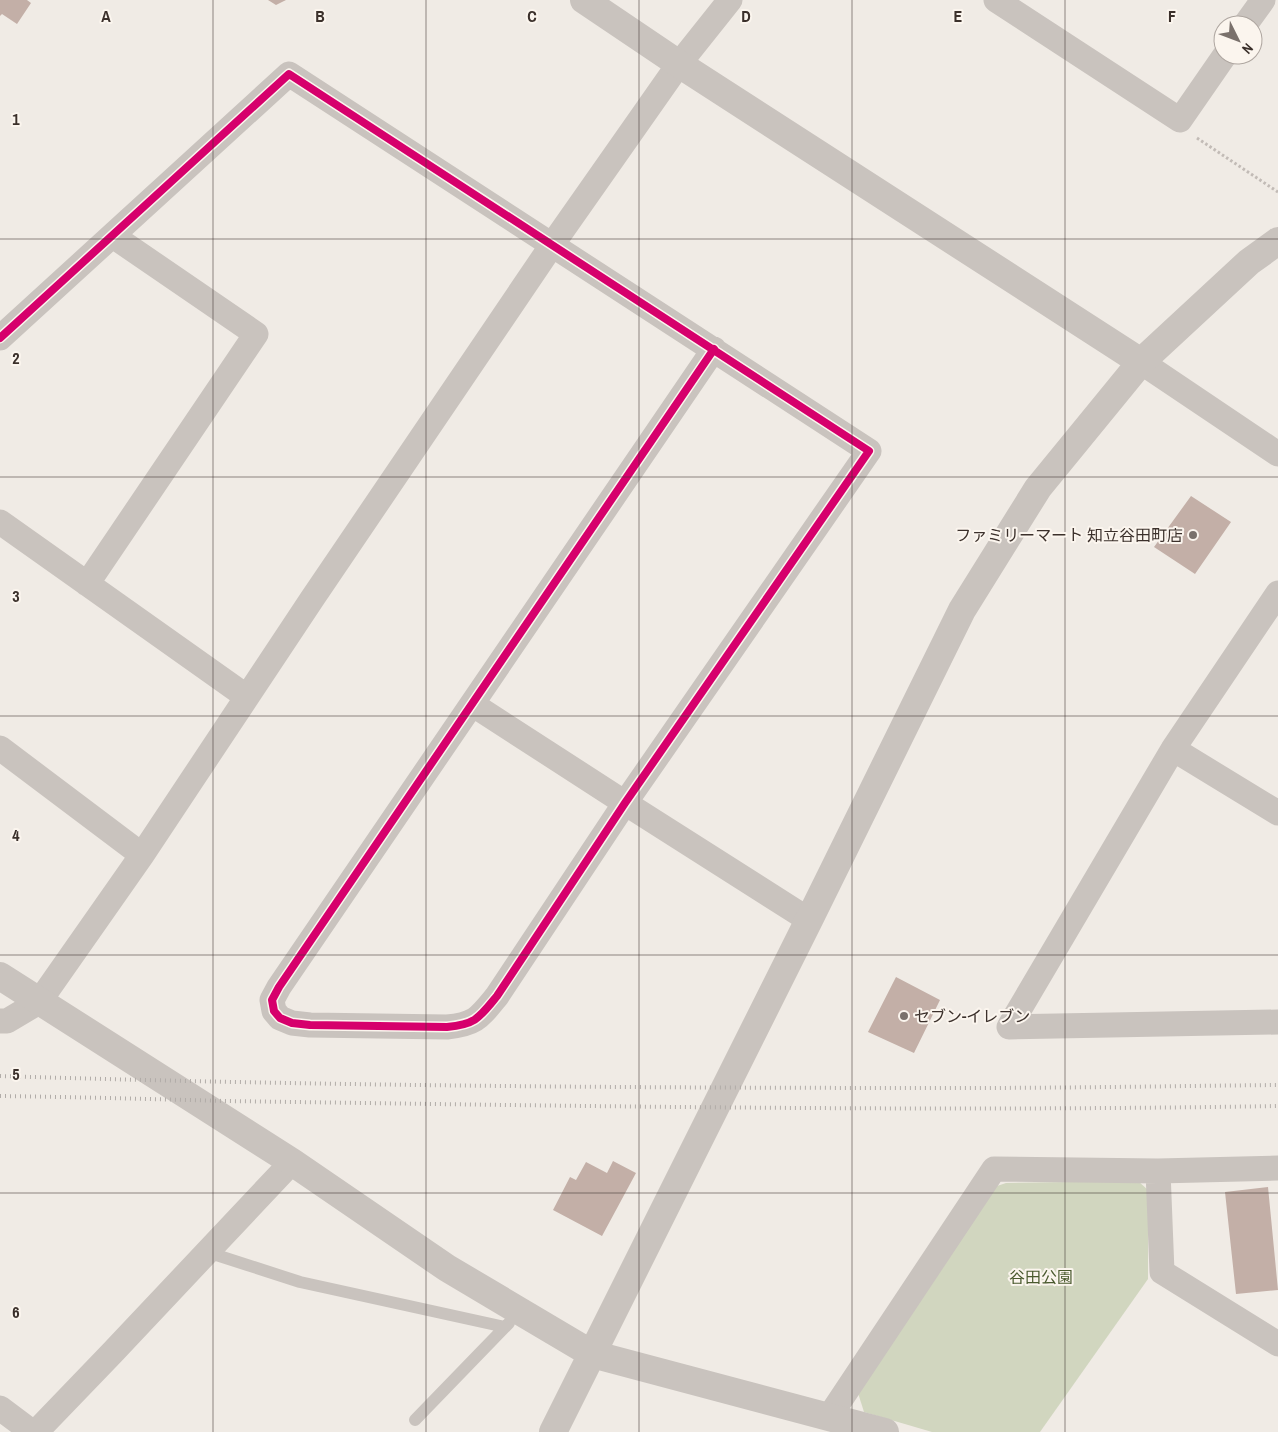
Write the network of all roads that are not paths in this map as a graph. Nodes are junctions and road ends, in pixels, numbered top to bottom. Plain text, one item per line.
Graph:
1 (584, 0) edge
2 (730, 0) edge
3 (1262, 0) edge
4 (1007, 3) edge
5 (1252, 15) edge
6 (679, 64) junction
7 (1217, 65) edge
8 (113, 236) junction
9 (1278, 241) edge
10 (552, 245) junction
11 (0, 338) edge
12 (714, 349) junction
13 (1140, 362) junction
14 (1278, 454) edge
15 (0, 522) edge
16 (87, 584) junction
17 (1278, 592) edge
18 (246, 697) junction
19 (472, 704) junction
20 (0, 748) edge
21 (1173, 749) junction
22 (625, 803) junction
23 (1278, 813) edge
24 (142, 856) junction
25 (809, 920) junction
26 (0, 976) edge
27 (39, 1002) junction
28 (0, 1021) edge
29 (1278, 1022) edge
30 (292, 1162) junction
31 (1278, 1168) edge
32 (1158, 1171) junction
33 (207, 1252) junction
34 (513, 1319) junction
35 (1278, 1344) edge
36 (592, 1354) junction
37 (0, 1408) edge
38 (829, 1417) junction
39 (415, 1420) dead end
40 (32, 1432) edge
41 (36, 1432) edge
42 (553, 1432) edge
43 (885, 1432) edge

1 - 6 street
2 - 6 street
3 - 5 street
4 - 7 street
6 - 10 street
6 - 13 street
8 - 10 street
8 - 11 street
8 - 16 street
9 - 13 street
10 - 12 street
10 - 18 street
12 - 19 street
12 - 22 street
13 - 14 street
13 - 25 street
15 - 16 street
16 - 18 street
17 - 21 street
18 - 24 street
19 - 22 street
19 - 22 street
20 - 24 street
21 - 23 street
21 - 29 street
22 - 25 street
24 - 27 street
25 - 36 street
26 - 27 street
27 - 28 street
27 - 30 street
30 - 33 street
30 - 34 street
31 - 32 street
32 - 35 street
32 - 38 street
33 - 34 lane
33 - 41 street
34 - 36 street
34 - 39 lane
36 - 38 street
36 - 42 street
37 - 40 street
38 - 43 street

